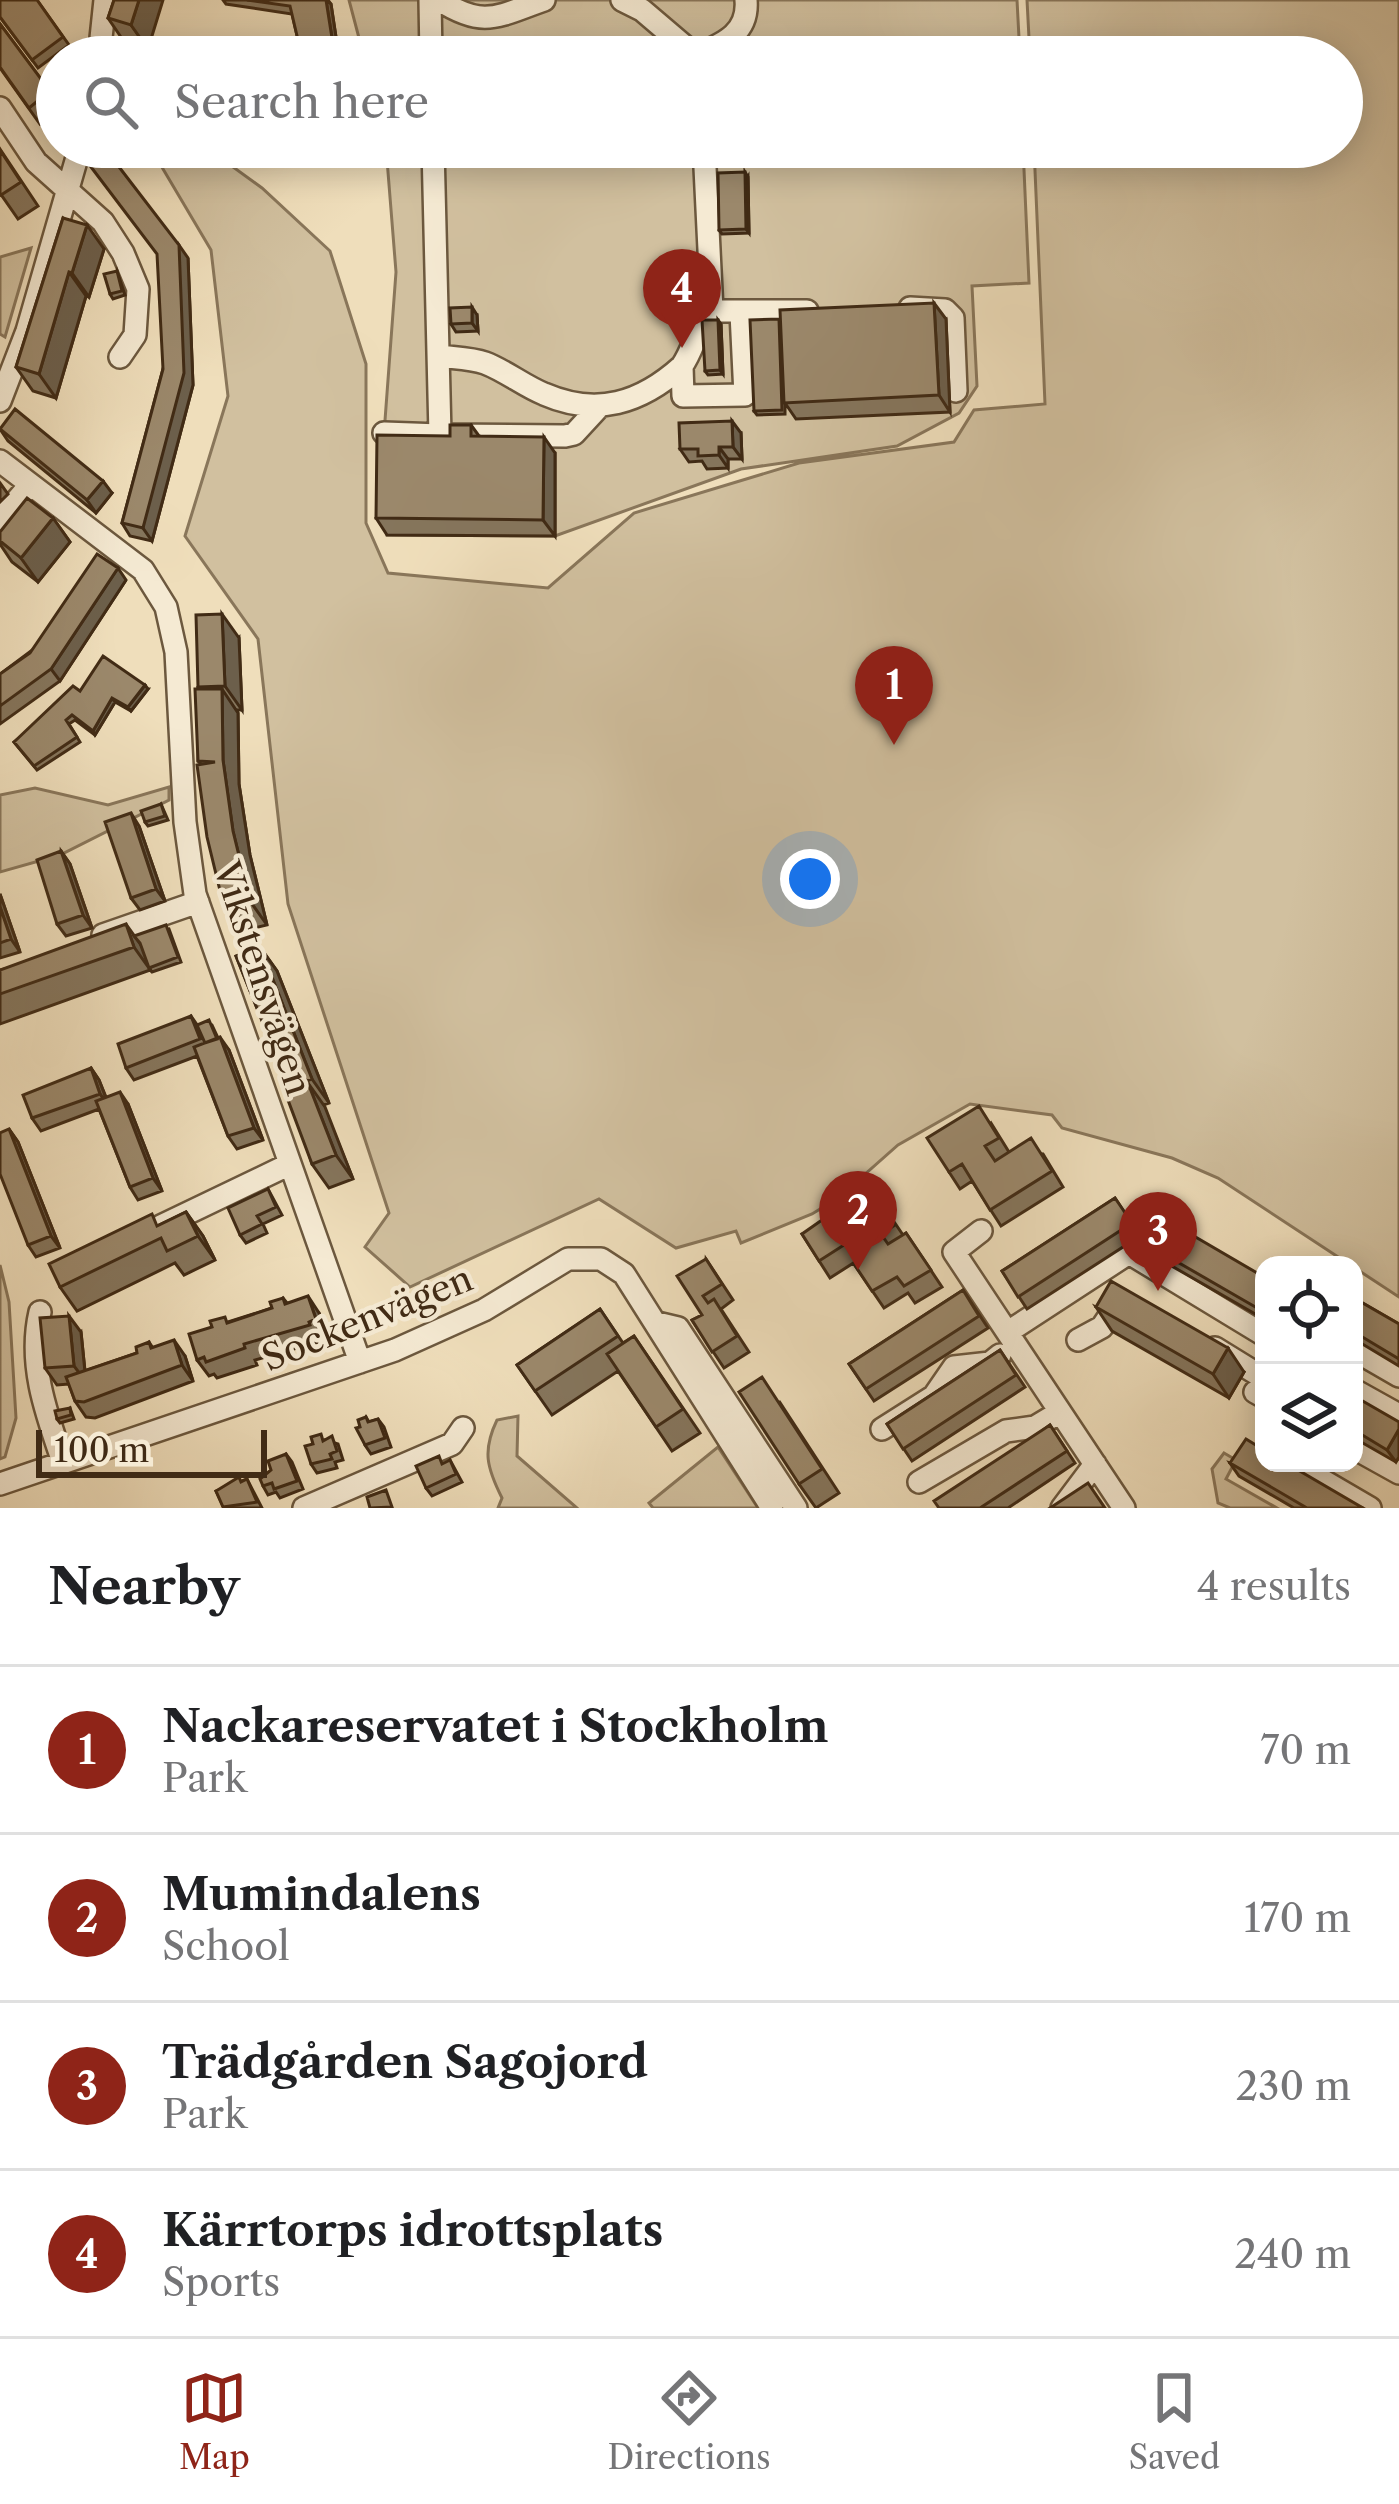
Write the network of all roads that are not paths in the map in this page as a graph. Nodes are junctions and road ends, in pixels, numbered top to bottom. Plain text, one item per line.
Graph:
1 (105, 0) edge
2 (430, 0) edge
3 (439, 0) edge
4 (544, 0) edge
5 (622, 0) edge
6 (746, 0) edge
7 (101, 36) edge
8 (431, 36) edge
9 (672, 36) edge
10 (731, 36) edge
11 (0, 108) edge
12 (36, 161) edge
13 (43, 168) edge
14 (74, 168) edge
15 (435, 168) edge
16 (705, 168) edge
17 (67, 192) junction
18 (883, 309) edge
19 (836, 310) edge
20 (712, 311) junction
21 (741, 313) junction
22 (439, 356) junction
23 (120, 357) dead end
24 (682, 366) junction
25 (956, 391) dead end
26 (0, 401) edge
27 (598, 408) junction
28 (384, 433) edge
29 (440, 435) junction
30 (0, 461) edge
31 (29, 486) junction
32 (0, 520) edge
33 (116, 551) junction
34 (102, 569) edge
35 (198, 902) junction
36 (88, 940) edge
37 (290, 1164) junction
38 (981, 1231) dead end
39 (140, 1237) edge
40 (1142, 1303) edge
41 (40, 1312) edge
42 (657, 1323) junction
43 (1255, 1330) edge
44 (1190, 1332) edge
45 (1011, 1338) junction
46 (1078, 1340) dead end
47 (1363, 1354) edge
48 (360, 1362) junction
49 (1399, 1376) edge
50 (1255, 1384) edge
51 (1363, 1395) edge
52 (1060, 1412) junction
53 (1399, 1415) edge
54 (463, 1428) dead end
55 (882, 1429) edge
56 (1363, 1453) edge
57 (63, 1462) junction
58 (1095, 1464) junction
59 (1308, 1472) edge
60 (1399, 1473) edge
61 (919, 1482) dead end
62 (0, 1484) edge
63 (304, 1508) edge
64 (772, 1508) edge
65 (796, 1508) edge
66 (1062, 1508) edge
67 (1124, 1508) edge
68 (1370, 1508) edge

1 - 7 street
2 - 8 street
3 - 4 street
5 - 9 street
6 - 10 street
11 - 12 street
13 - 17 street
14 - 17 street
15 - 22 street
16 - 20 street
17 - 23 street
17 - 26 street
18 - 25 street
19 - 21 street
20 - 21 street
20 - 24 street
21 - 24 street
22 - 27 street
22 - 29 street
24 - 27 street
27 - 29 street
28 - 29 street
30 - 31 street, Vikstensvägen
31 - 32 street
31 - 33 street, Vikstensvägen
33 - 34 street
33 - 35 street, Vikstensvägen
35 - 36 street
35 - 37 street, Vikstensvägen
37 - 39 street
37 - 48 street, Vikstensvägen
38 - 45 street
40 - 46 street
41 - 57 street
42 - 48 street, Sockenvägen
42 - 64 street, Sockenvägen
42 - 65 street
43 - 45 street
44 - 50 street
45 - 52 street
45 - 55 street
47 - 49 street
48 - 57 street, Sockenvägen
51 - 53 street
52 - 58 street
52 - 61 street
54 - 63 street
56 - 60 street
57 - 62 street, Sockenvägen
58 - 66 street
58 - 67 street
59 - 68 street

